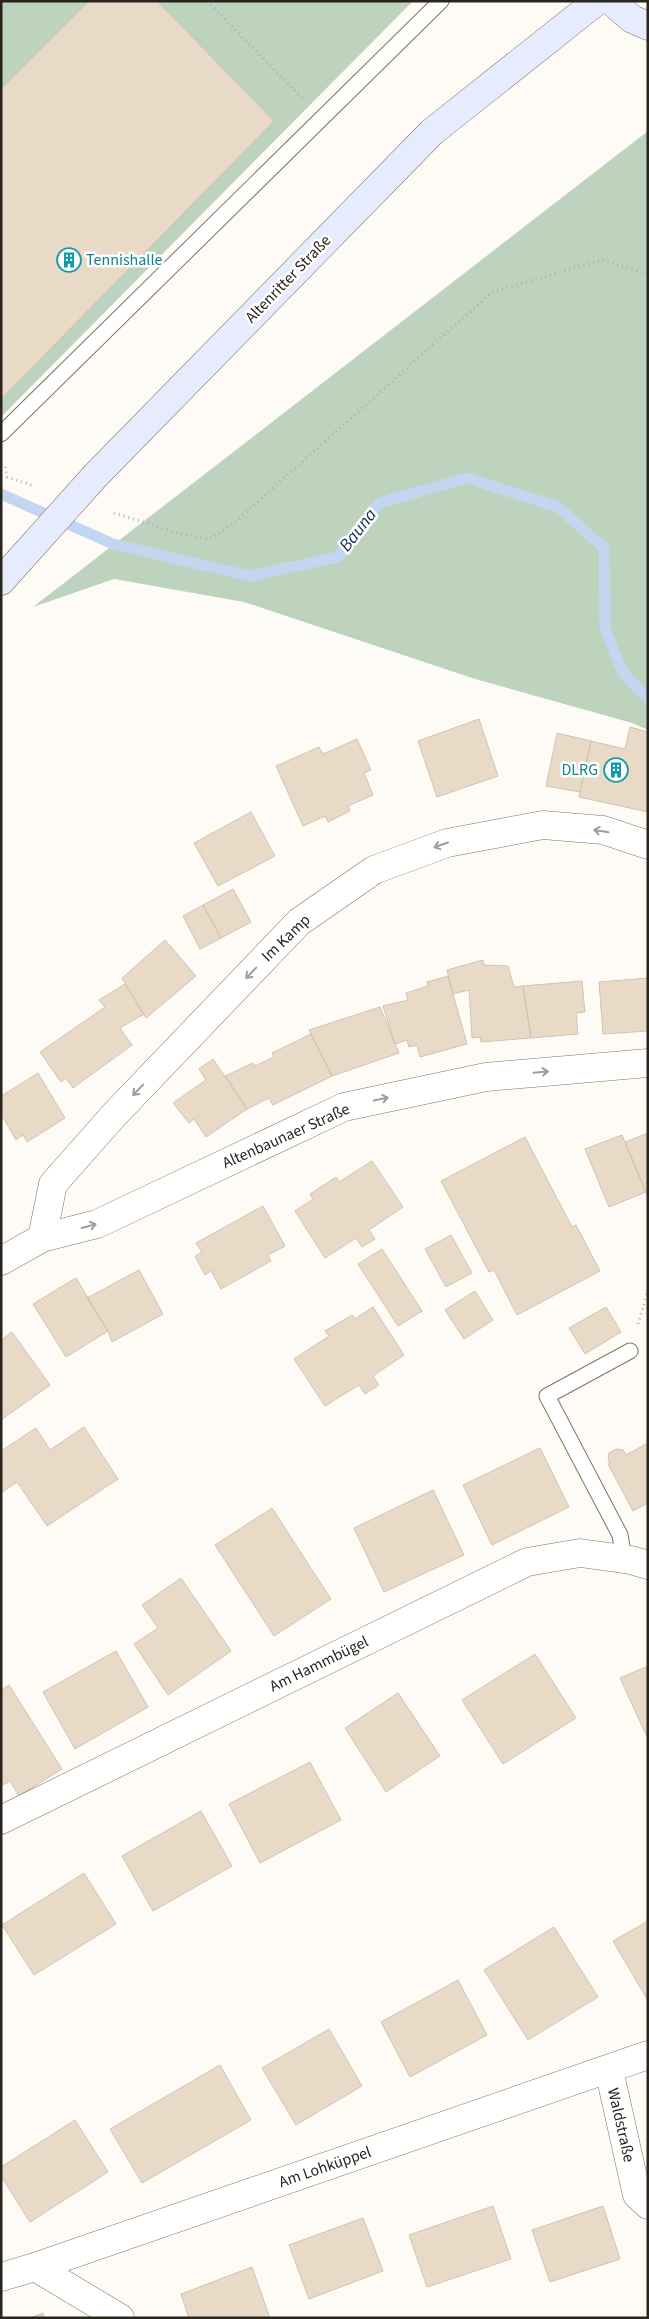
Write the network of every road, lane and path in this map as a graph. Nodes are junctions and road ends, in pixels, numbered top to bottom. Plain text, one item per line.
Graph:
1 (207, 1) edge
2 (441, 1) edge
3 (597, 1) edge
4 (611, 1) edge
5 (648, 26) edge
6 (323, 119) junction
7 (648, 274) edge
8 (1, 434) edge
9 (1, 465) edge
10 (34, 486) dead end
11 (114, 513) dead end
12 (10, 572) edge
13 (648, 845) edge
14 (648, 1063) edge
15 (42, 1238) junction
16 (1, 1261) edge
17 (648, 1290) edge
18 (630, 1352) joint
19 (636, 1562) edge
20 (1, 1820) edge
21 (648, 2055) edge
22 (609, 2070) junction
23 (648, 2205) edge
24 (35, 2267) junction
25 (1, 2277) edge
26 (120, 2318) edge

1 - 6 path
2 - 6 lane
3 - 12 main road, Altenritter Straße, bridge
4 - 5 main road
6 - 8 lane
7 - 11 path
9 - 10 path
13 -> 15 street, Im Kamp
15 -> 14 street, Altenbaunaer Straße
15 - 16 street, Altenbaunaer Straße
17 - 18 path
18 - 19 lane
19 - 20 street, Am Hammbügel
21 - 22 street, Am Lohküppel
22 - 23 street, Waldstraße
22 - 24 street, Am Lohküppel
24 - 25 street, Am Lohküppel
24 - 26 street

